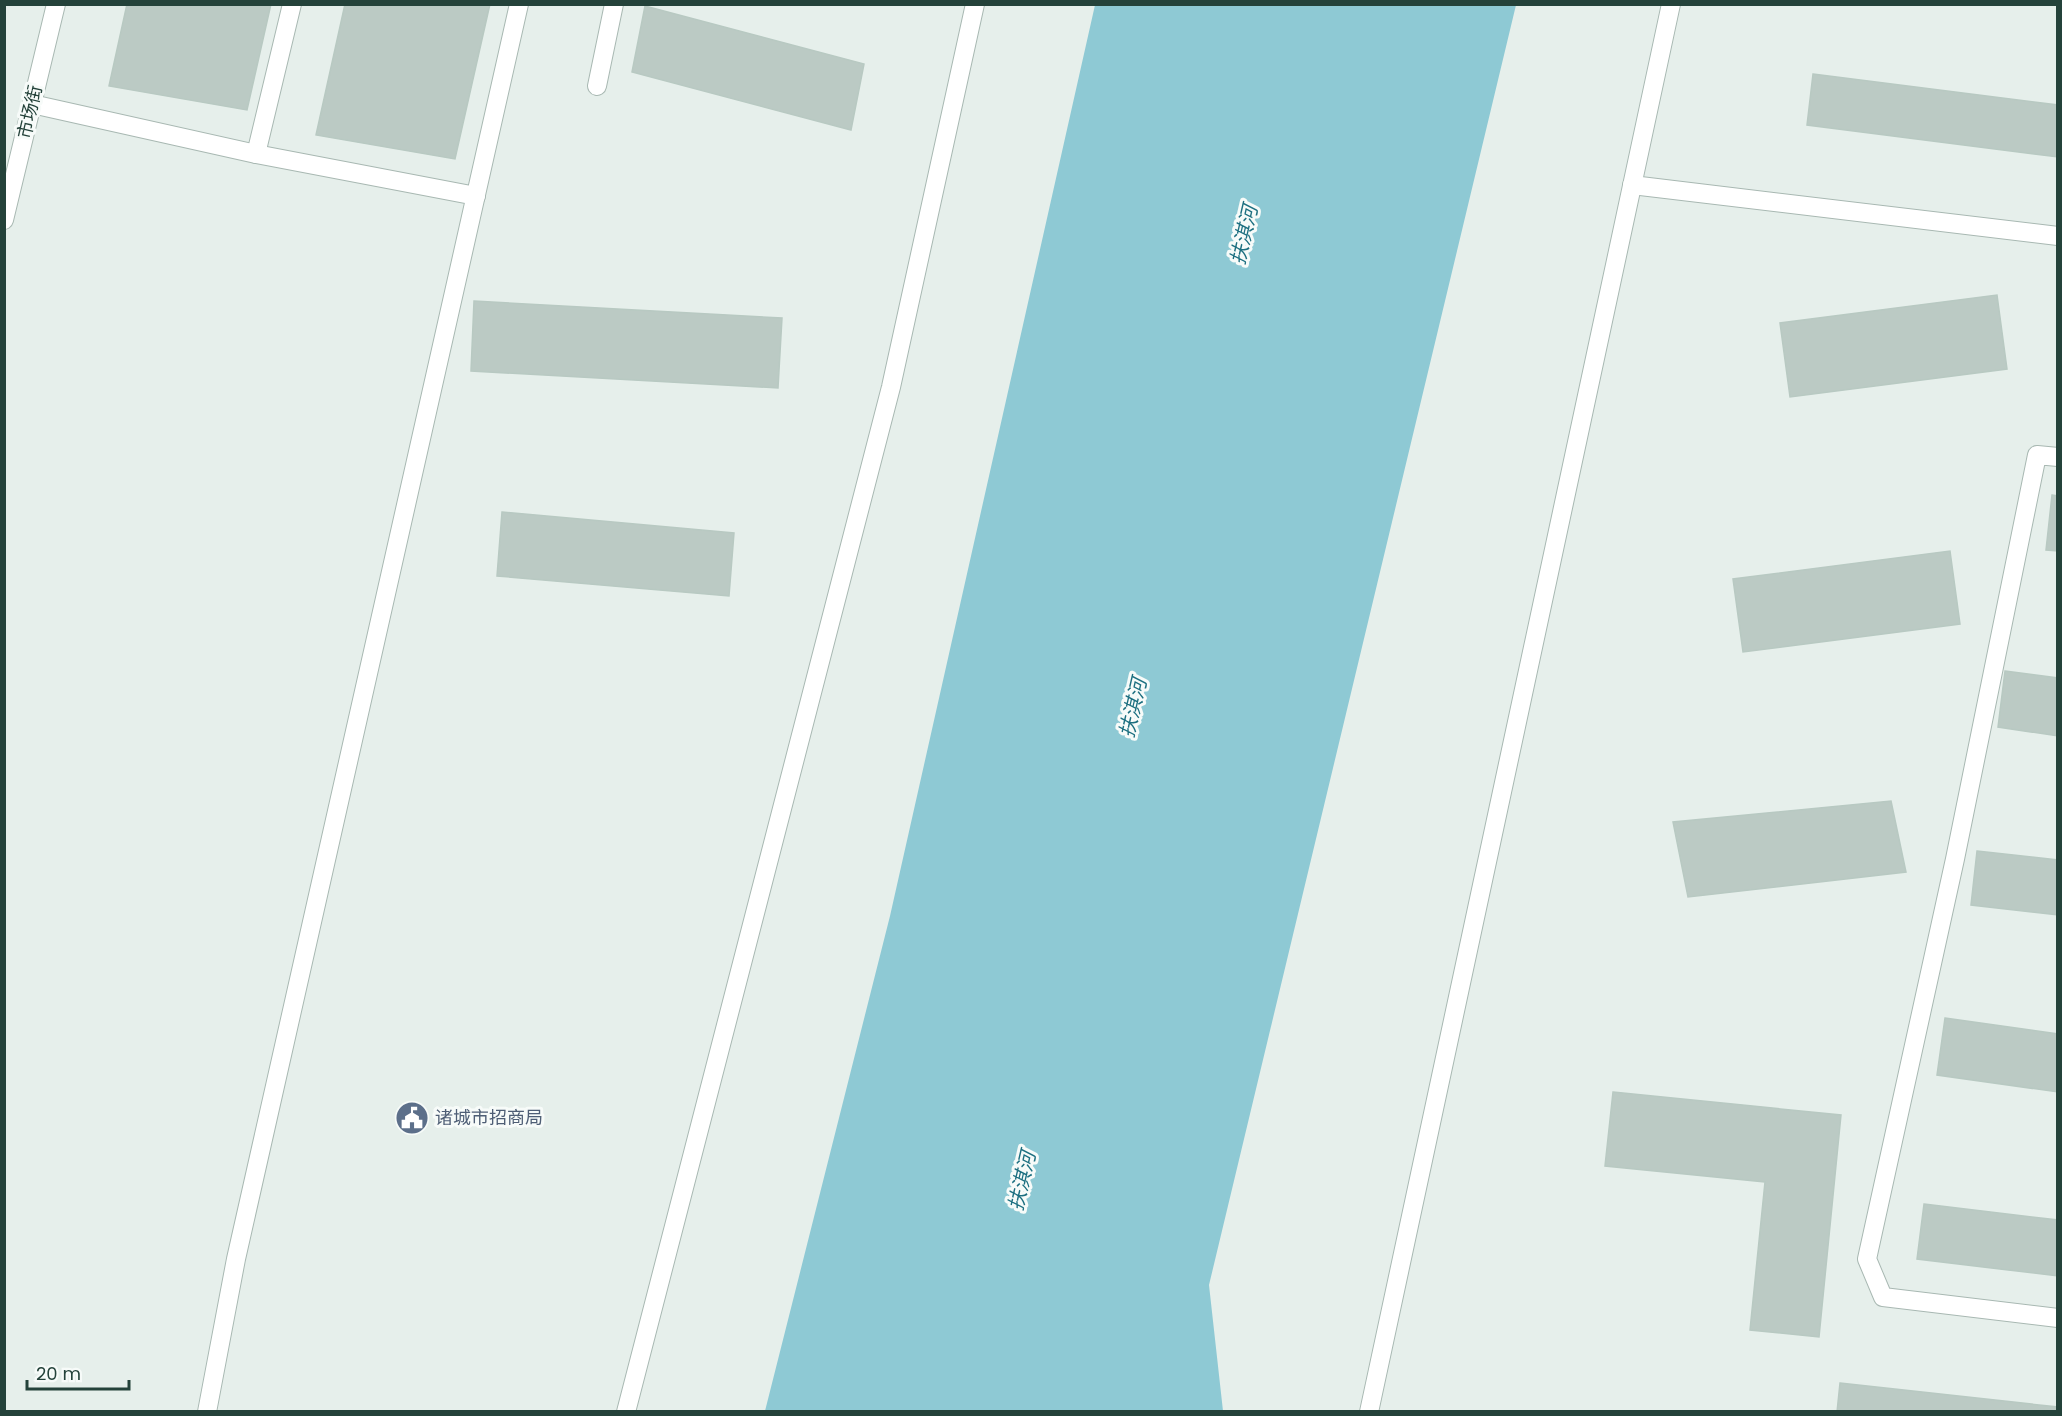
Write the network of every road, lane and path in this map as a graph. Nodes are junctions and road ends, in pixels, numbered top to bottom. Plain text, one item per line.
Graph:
1 (56, 4) edge
2 (292, 4) edge
3 (519, 4) edge
4 (614, 4) edge
5 (975, 4) edge
6 (1671, 4) edge
7 (597, 86) dead end
8 (32, 104) junction
9 (256, 154) junction
10 (1632, 185) junction
11 (476, 196) junction
12 (4, 220) edge
13 (2058, 236) edge
14 (2058, 457) edge
15 (2058, 1318) edge
16 (207, 1412) edge
17 (626, 1412) edge
18 (1369, 1412) edge

1 - 8 street, 市场街
2 - 9 street
3 - 11 street
4 - 7 street
5 - 17 street
6 - 10 street
8 - 9 street
8 - 12 street, 市场街
9 - 11 street
10 - 13 street
10 - 18 street
11 - 16 street
14 - 15 street

